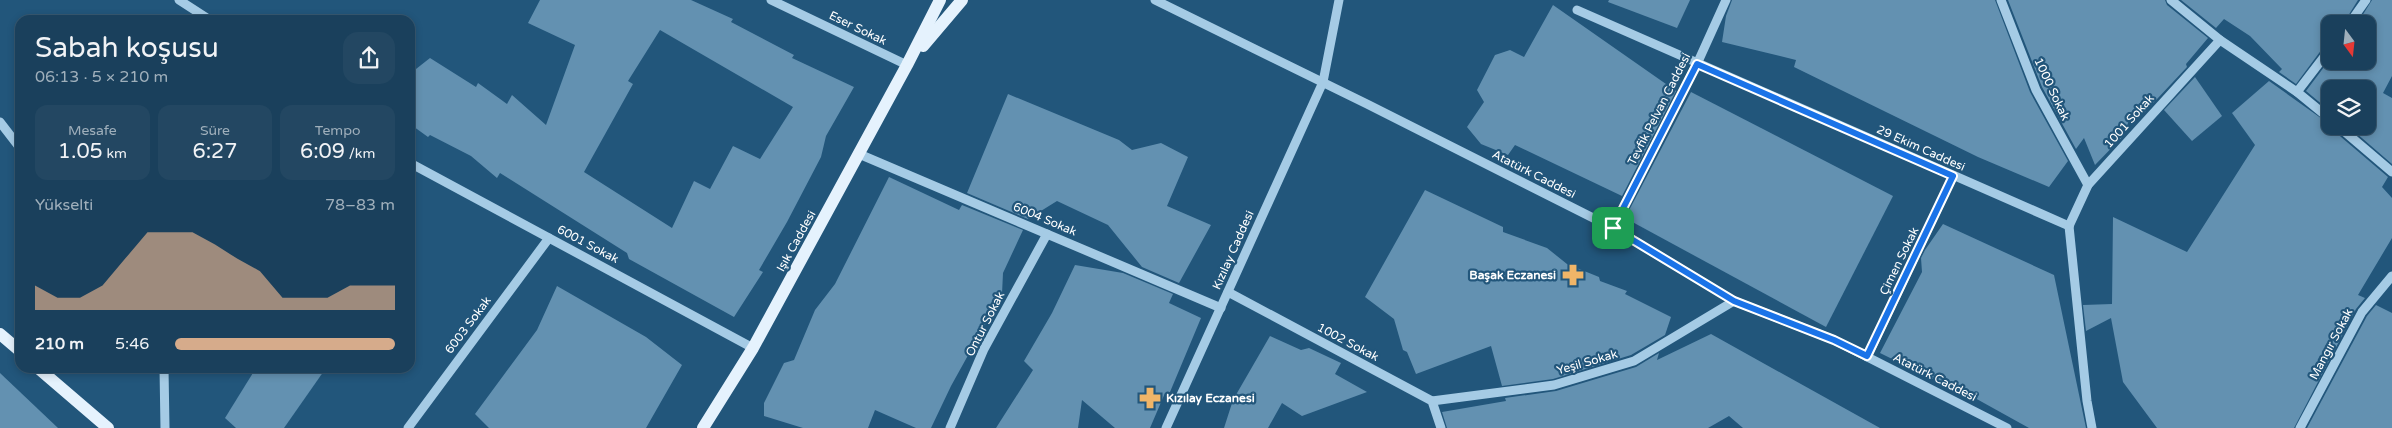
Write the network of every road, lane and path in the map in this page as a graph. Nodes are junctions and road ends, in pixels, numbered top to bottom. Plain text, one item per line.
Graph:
1 (179, 0) edge
2 (771, 0) edge
3 (940, 0) edge
4 (962, 0) edge
5 (1155, 0) edge
6 (1338, 0) edge
7 (1726, 0) edge
8 (2001, 0) edge
9 (2171, 0) edge
10 (2366, 0) edge
11 (1577, 10) dead end
12 (202, 15) edge
13 (2355, 15) edge
14 (2220, 40) junction
15 (2321, 61) edge
16 (1697, 64) junction
17 (908, 65) junction
18 (1323, 82) junction
19 (2298, 92) junction
20 (2321, 111) edge
21 (0, 122) edge
22 (2349, 135) edge
23 (15, 142) edge
24 (859, 154) junction
25 (415, 166) edge
26 (2392, 172) edge
27 (1953, 176) junction
28 (2088, 185) junction
29 (2069, 226) junction
30 (1613, 228) junction
31 (1047, 234) junction
32 (549, 238) junction
33 (2392, 276) edge
34 (1228, 292) junction
35 (1734, 301) junction
36 (1221, 308) junction
37 (0, 334) edge
38 (15, 347) edge
39 (753, 348) junction
40 (1867, 356) junction
41 (44, 373) edge
42 (164, 373) edge
43 (1432, 401) junction
44 (2002, 427) edge
45 (108, 428) edge
46 (165, 428) edge
47 (408, 428) edge
48 (703, 428) edge
49 (950, 428) edge
50 (1166, 428) edge
51 (1441, 428) edge
52 (2092, 428) edge
53 (2300, 428) edge

1 - 12 street
2 - 17 street, Eser Sokak
3 - 17 main road, Işık Caddesi
4 - 17 main road, Işık Caddesi
5 - 18 street, Atatürk Caddesi
6 - 18 street, Kızılay Caddesi
7 - 16 street, Tevfik Pelvan Caddesi
8 - 28 street, 1000 Sokak
9 - 14 street
10 - 13 street
11 - 16 street, 29 Ekim Caddesi
14 - 19 street
14 - 28 street, 1001 Sokak
15 - 19 street
16 - 27 street, 29 Ekim Caddesi
16 - 30 street, Tevfik Pelvan Caddesi
17 - 24 main road, Işık Caddesi
18 - 30 street, Atatürk Caddesi
18 - 34 street, Kızılay Caddesi
19 - 20 street
21 - 23 street
22 - 26 street
24 - 31 street, 6004 Sokak
24 - 39 main road, Işık Caddesi
25 - 32 street, 6001 Sokak
27 - 29 street, 29 Ekim Caddesi
27 - 40 street, Çimen Sokak
28 - 29 street, 1001 Sokak
29 - 52 street
30 - 35 street, Atatürk Caddesi
31 - 36 street, 6004 Sokak
31 - 49 street, Ontur Sokak
32 - 39 street, 6001 Sokak
32 - 47 street, 6003 Sokak
33 - 53 street, Mangır Sokak
34 - 36 street, Kızılay Caddesi
34 - 43 street, 1002 Sokak
35 - 40 street, Atatürk Caddesi
35 - 43 street, Yeşil Sokak
36 - 50 street, Kızılay Caddesi
37 - 38 main road
39 - 48 main road, Işık Caddesi
40 - 44 street, Atatürk Caddesi
41 - 45 main road
42 - 46 street
43 - 51 street

